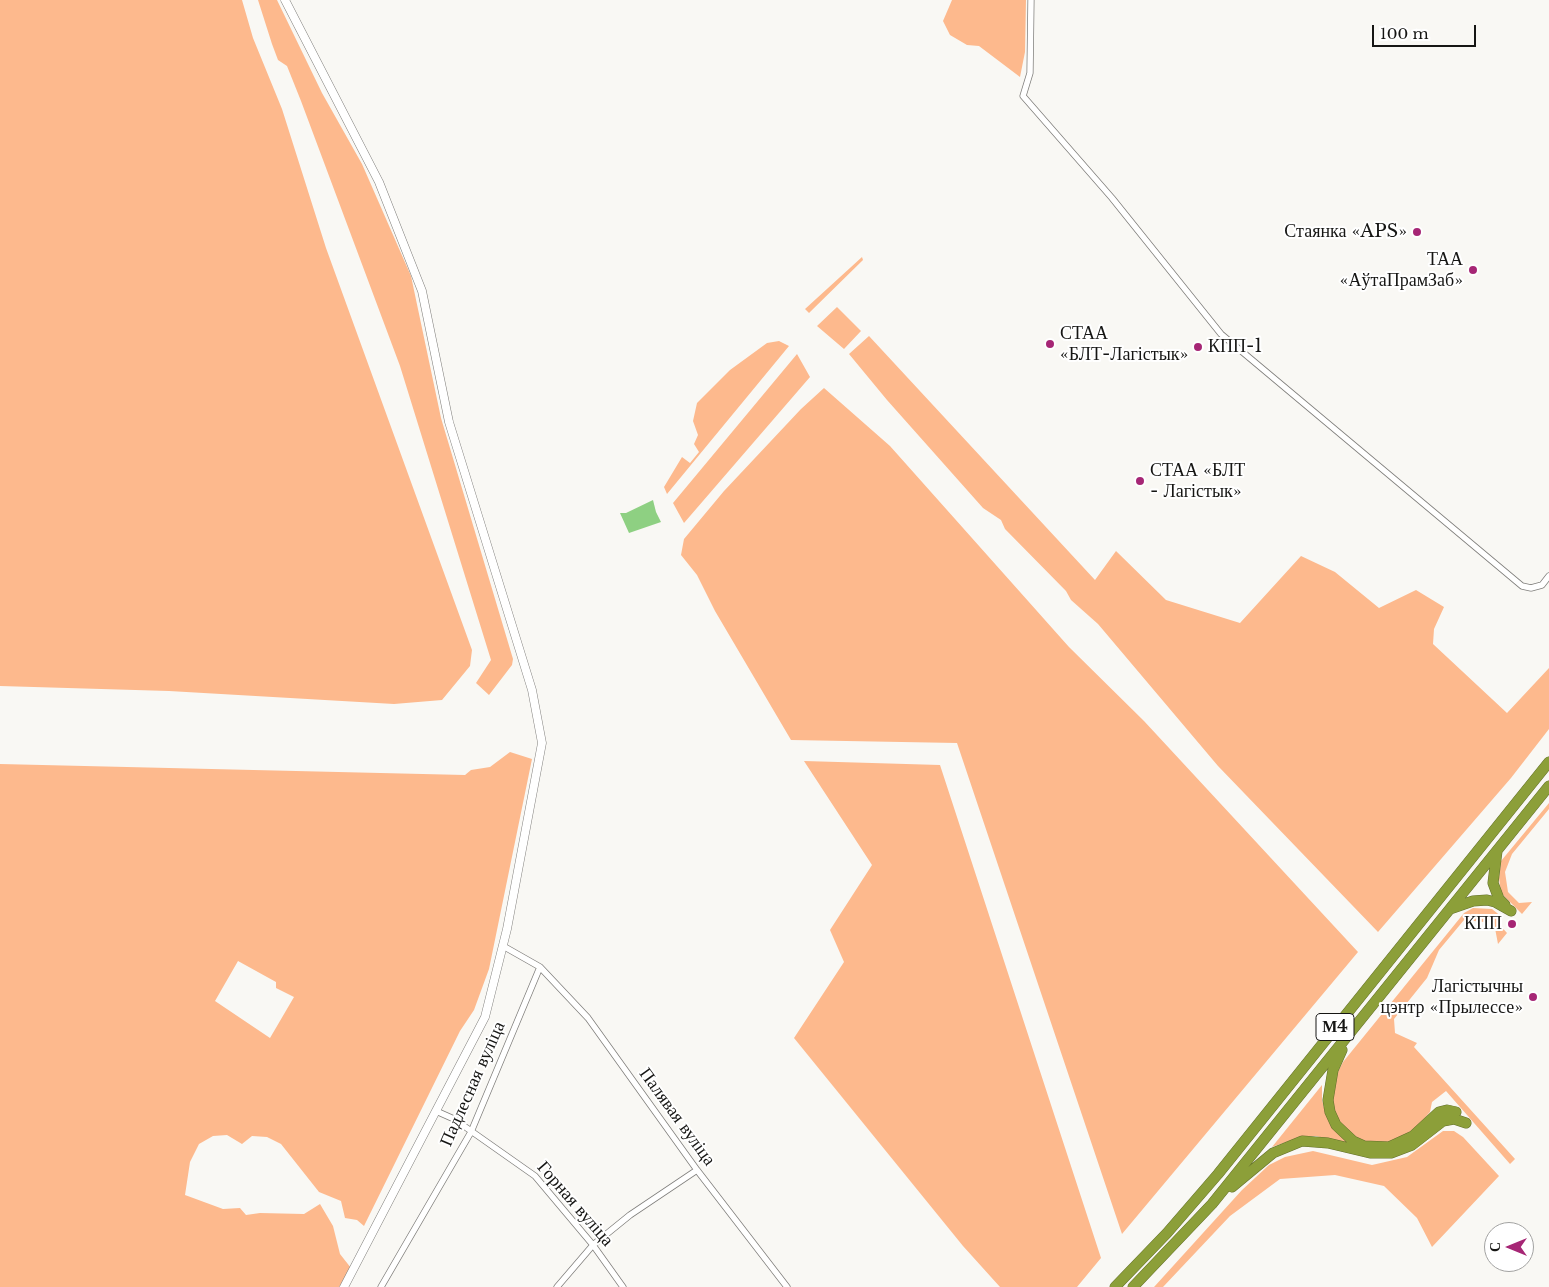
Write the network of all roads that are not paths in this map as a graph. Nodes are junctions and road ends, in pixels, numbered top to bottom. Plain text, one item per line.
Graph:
1 (285, 0) edge
2 (1031, 0) edge
3 (1549, 576) edge
4 (1549, 762) edge
5 (1549, 786) edge
6 (1497, 849) junction
7 (1447, 910) junction
8 (503, 946) junction
9 (540, 967) junction
10 (1350, 1034) junction
11 (436, 1111) junction
12 (1456, 1112) dead end
13 (1466, 1123) dead end
14 (472, 1132) junction
15 (697, 1170) junction
16 (1212, 1204) junction
17 (593, 1246) junction
18 (344, 1287) edge
19 (381, 1287) edge
20 (557, 1287) edge
21 (623, 1287) edge
22 (787, 1287) edge
23 (1115, 1287) edge
24 (1133, 1287) edge

1 - 8 street
2 - 3 street
4 - 23 highway, М4
5 - 6 highway, М4
6 - 7 highway, М4
6 - 7 highway
7 - 10 highway, М4
8 - 9 street, Палявая вуліца
8 - 11 street
9 - 14 street, Падлесная вуліца
9 - 15 street, Палявая вуліца
10 - 12 highway
10 - 16 highway, М4
11 - 14 street, Горная вуліца
11 - 18 street
13 - 16 highway
14 - 17 street, Горная вуліца
14 - 19 street, Падлесная вуліца
15 - 17 street
15 - 22 street, Палявая вуліца
16 - 24 highway, М4
17 - 20 street
17 - 21 street, Горная вуліца

